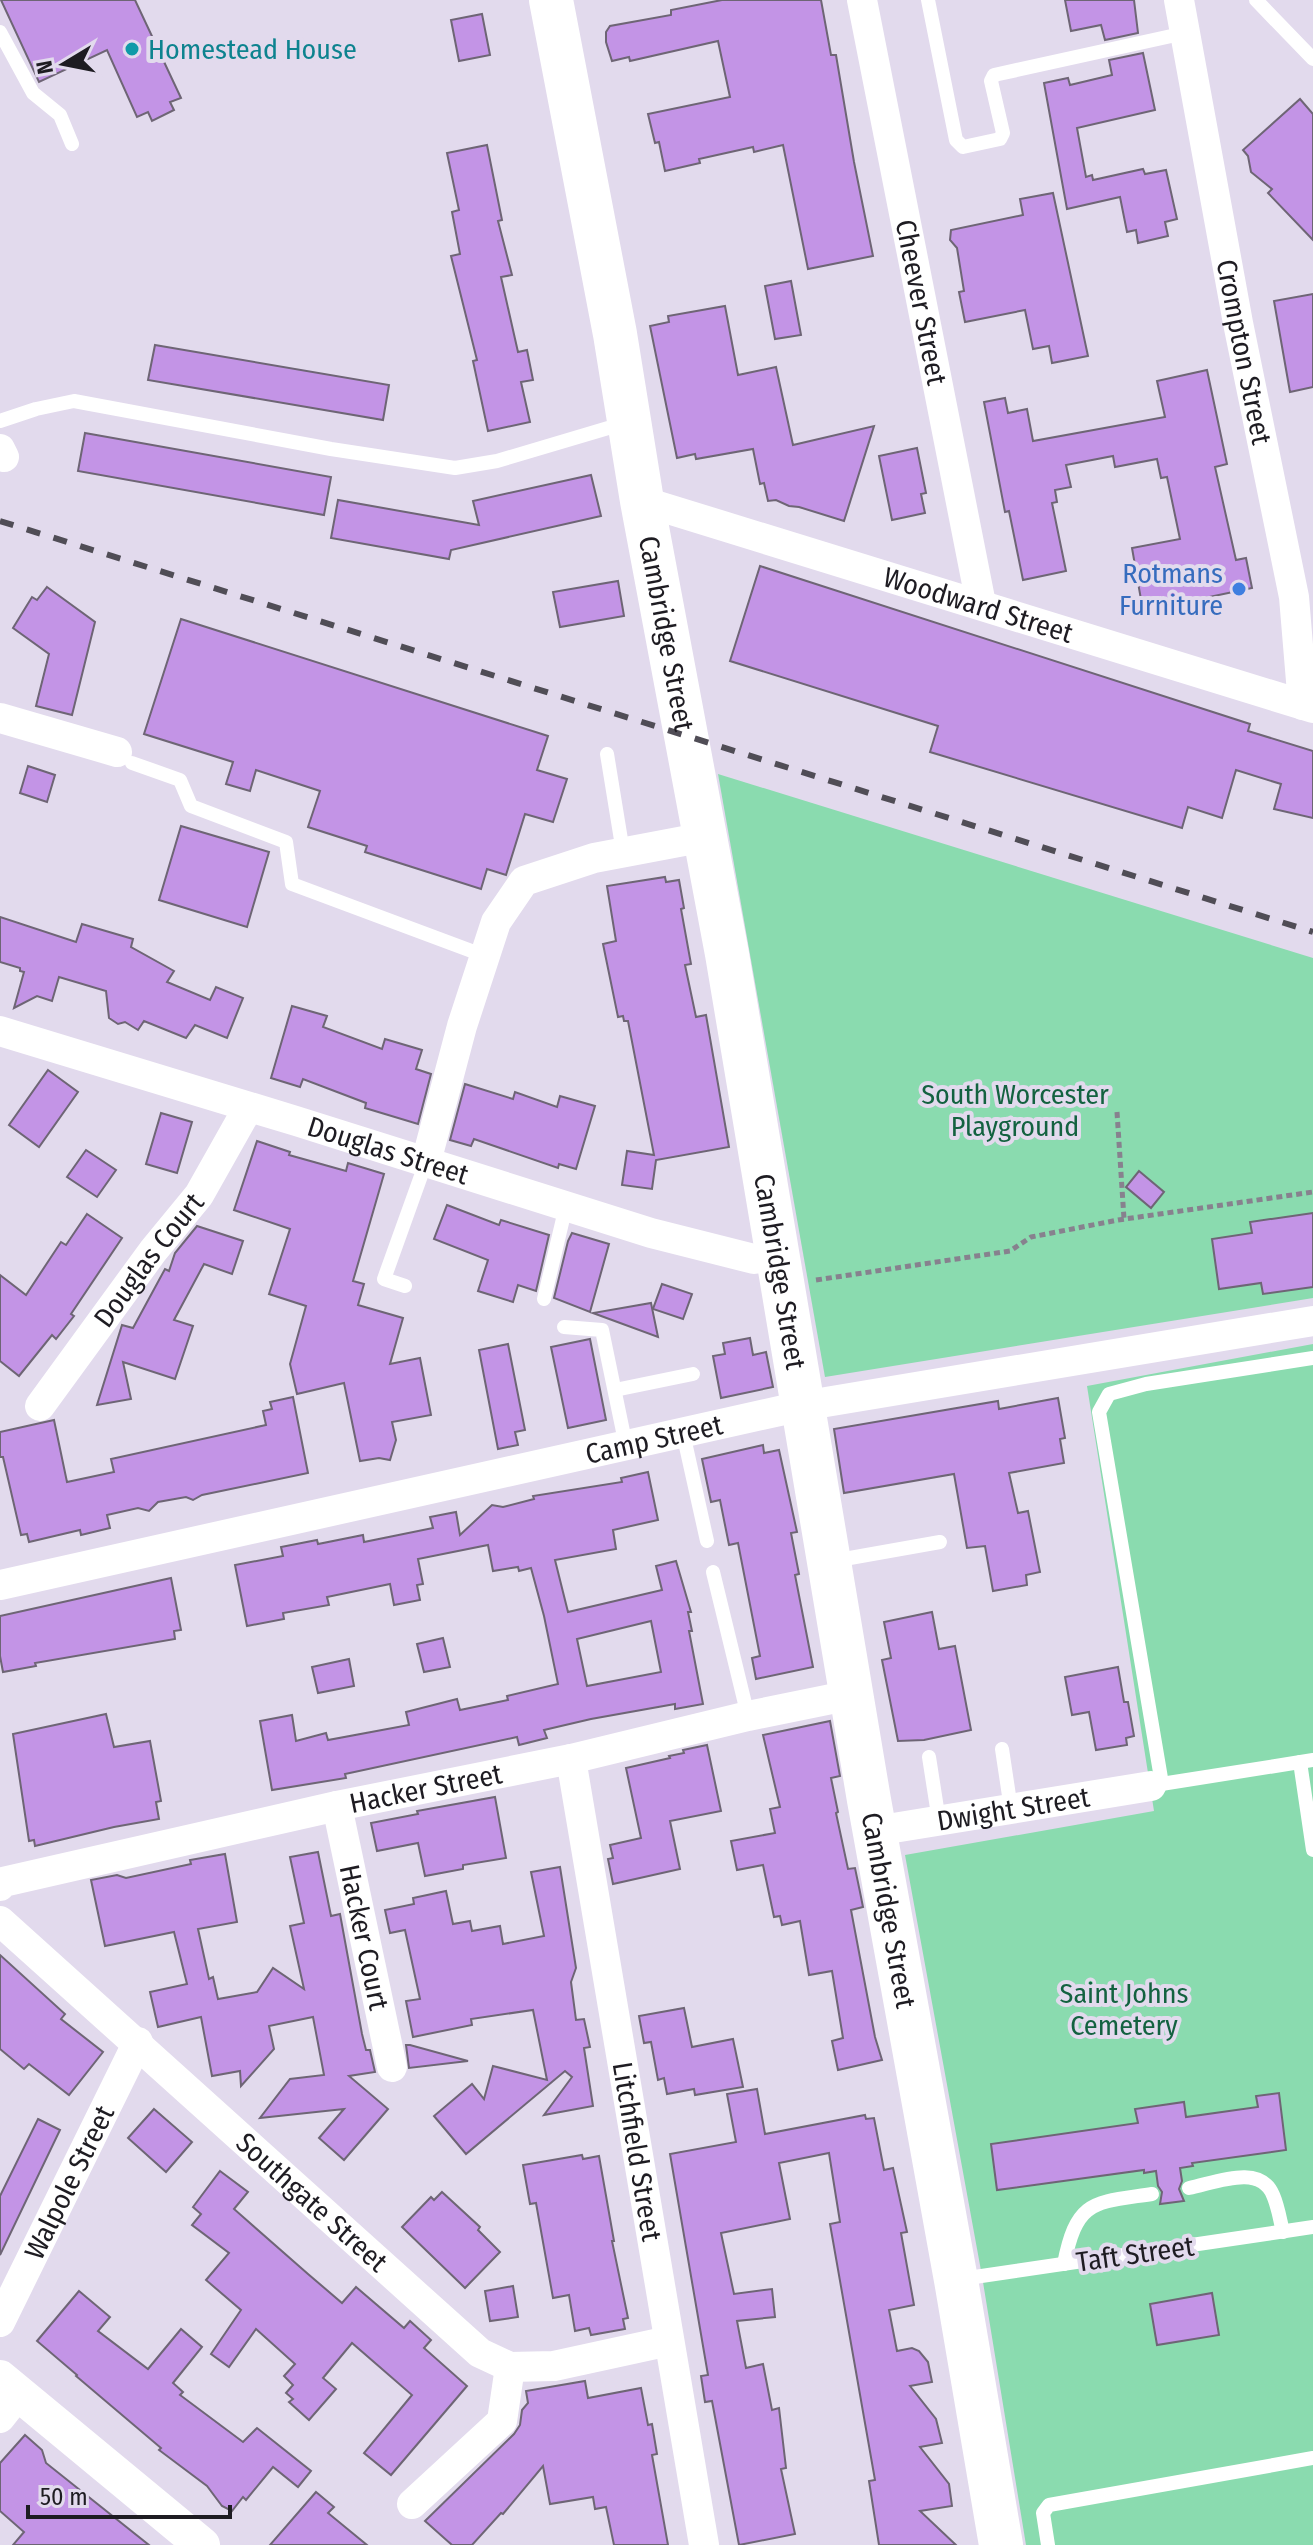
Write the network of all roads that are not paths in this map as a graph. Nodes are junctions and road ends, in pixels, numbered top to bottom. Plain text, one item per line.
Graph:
1 (551, 0) edge
2 (862, 0) edge
3 (928, 0) edge
4 (1179, 0) edge
5 (1256, 0) edge
6 (0, 32) edge
7 (1185, 33) junction
8 (1313, 59) edge
9 (72, 144) dead end
10 (0, 421) edge
11 (630, 422) junction
12 (642, 501) junction
13 (981, 604) junction
14 (1306, 651) edge
15 (1308, 706) edge
16 (0, 718) edge
17 (607, 754) dead end
18 (125, 758) joint
19 (705, 837) junction
20 (623, 852) junction
21 (485, 956) junction
22 (0, 1031) edge
23 (248, 1108) junction
24 (426, 1162) junction
25 (566, 1206) junction
26 (789, 1269) junction
27 (405, 1286) dead end
28 (544, 1299) dead end
29 (1313, 1321) edge
30 (564, 1327) dead end
31 (1313, 1358) edge
32 (693, 1374) dead end
33 (615, 1390) junction
34 (40, 1406) dead end
35 (802, 1406) junction
36 (683, 1433) junction
37 (626, 1446) junction
38 (707, 1541) dead end
39 (940, 1542) dead end
40 (829, 1562) junction
41 (713, 1572) dead end
42 (0, 1585) edge
43 (851, 1695) junction
44 (748, 1716) junction
45 (1002, 1749) dead end
46 (929, 1757) dead end
47 (571, 1759) junction
48 (1307, 1761) edge
49 (1156, 1785) junction
50 (337, 1806) junction
51 (1011, 1809) junction
52 (939, 1821) junction
53 (875, 1831) junction
54 (1313, 1850) edge
55 (0, 1886) edge
56 (0, 1921) edge
57 (138, 2042) junction
58 (392, 2067) dead end
59 (1189, 2188) dead end
60 (1152, 2194) dead end
61 (1313, 2227) edge
62 (1283, 2232) junction
63 (1064, 2264) junction
64 (956, 2280) junction
65 (0, 2322) edge
66 (669, 2341) junction
67 (510, 2367) junction
68 (6, 2397) edge
69 (1313, 2458) edge
70 (412, 2504) dead end
71 (202, 2545) edge
72 (704, 2545) edge
73 (1001, 2545) edge
74 (1048, 2545) edge

1 - 11 main road, Cambridge Street
2 - 13 street, Cheever Street
3 - 7 lane
4 - 7 street, Crompton Street
5 - 8 lane
6 - 9 lane
7 - 14 street, Crompton Street
10 - 11 lane
11 - 12 main road, Cambridge Street
12 - 13 street, Woodward Street
12 - 19 main road, Cambridge Street
13 - 15 street, Woodward Street
14 - 15 street, Crompton Street
16 - 18 street
17 - 20 lane
18 - 21 lane
19 - 20 street
19 - 26 main road, Cambridge Street
20 - 21 street
21 - 24 street
22 - 23 street, Douglas Street
23 - 24 street, Douglas Street
23 - 34 street, Douglas Court
24 - 25 street, Douglas Street
24 - 27 lane
25 - 26 street, Douglas Street
25 - 28 lane
26 - 35 main road, Cambridge Street
29 - 35 street, Camp Street
30 - 33 lane
31 - 49 lane
32 - 33 lane
33 - 37 lane
35 - 36 street, Camp Street
35 - 40 main road, Cambridge Street
36 - 37 street, Camp Street
36 - 38 lane
37 - 42 street, Camp Street
39 - 40 lane
40 - 43 main road, Cambridge Street
41 - 44 lane
43 - 44 street, Hacker Street
43 - 53 main road, Cambridge Street
44 - 47 street, Hacker Street
45 - 51 lane
46 - 52 lane
47 - 50 street, Hacker Street
47 - 66 street, Litchfield Street
48 - 49 lane
48 - 54 lane
49 - 51 street, Dwight Street
50 - 55 street, Hacker Street
50 - 58 street, Hacker Court
51 - 52 street, Dwight Street
52 - 53 street, Dwight Street
53 - 64 main road, Cambridge Street
56 - 57 street, Southgate Street
57 - 65 street, Walpole Street
57 - 67 street, Southgate Street
59 - 62 lane
60 - 63 lane
61 - 62 lane, Taft Street
62 - 63 lane, Taft Street
63 - 64 lane, Taft Street
64 - 73 main road, Cambridge Street
66 - 67 street, Southgate Street
66 - 72 street, Litchfield Street
67 - 70 street
68 - 71 street
69 - 74 lane

